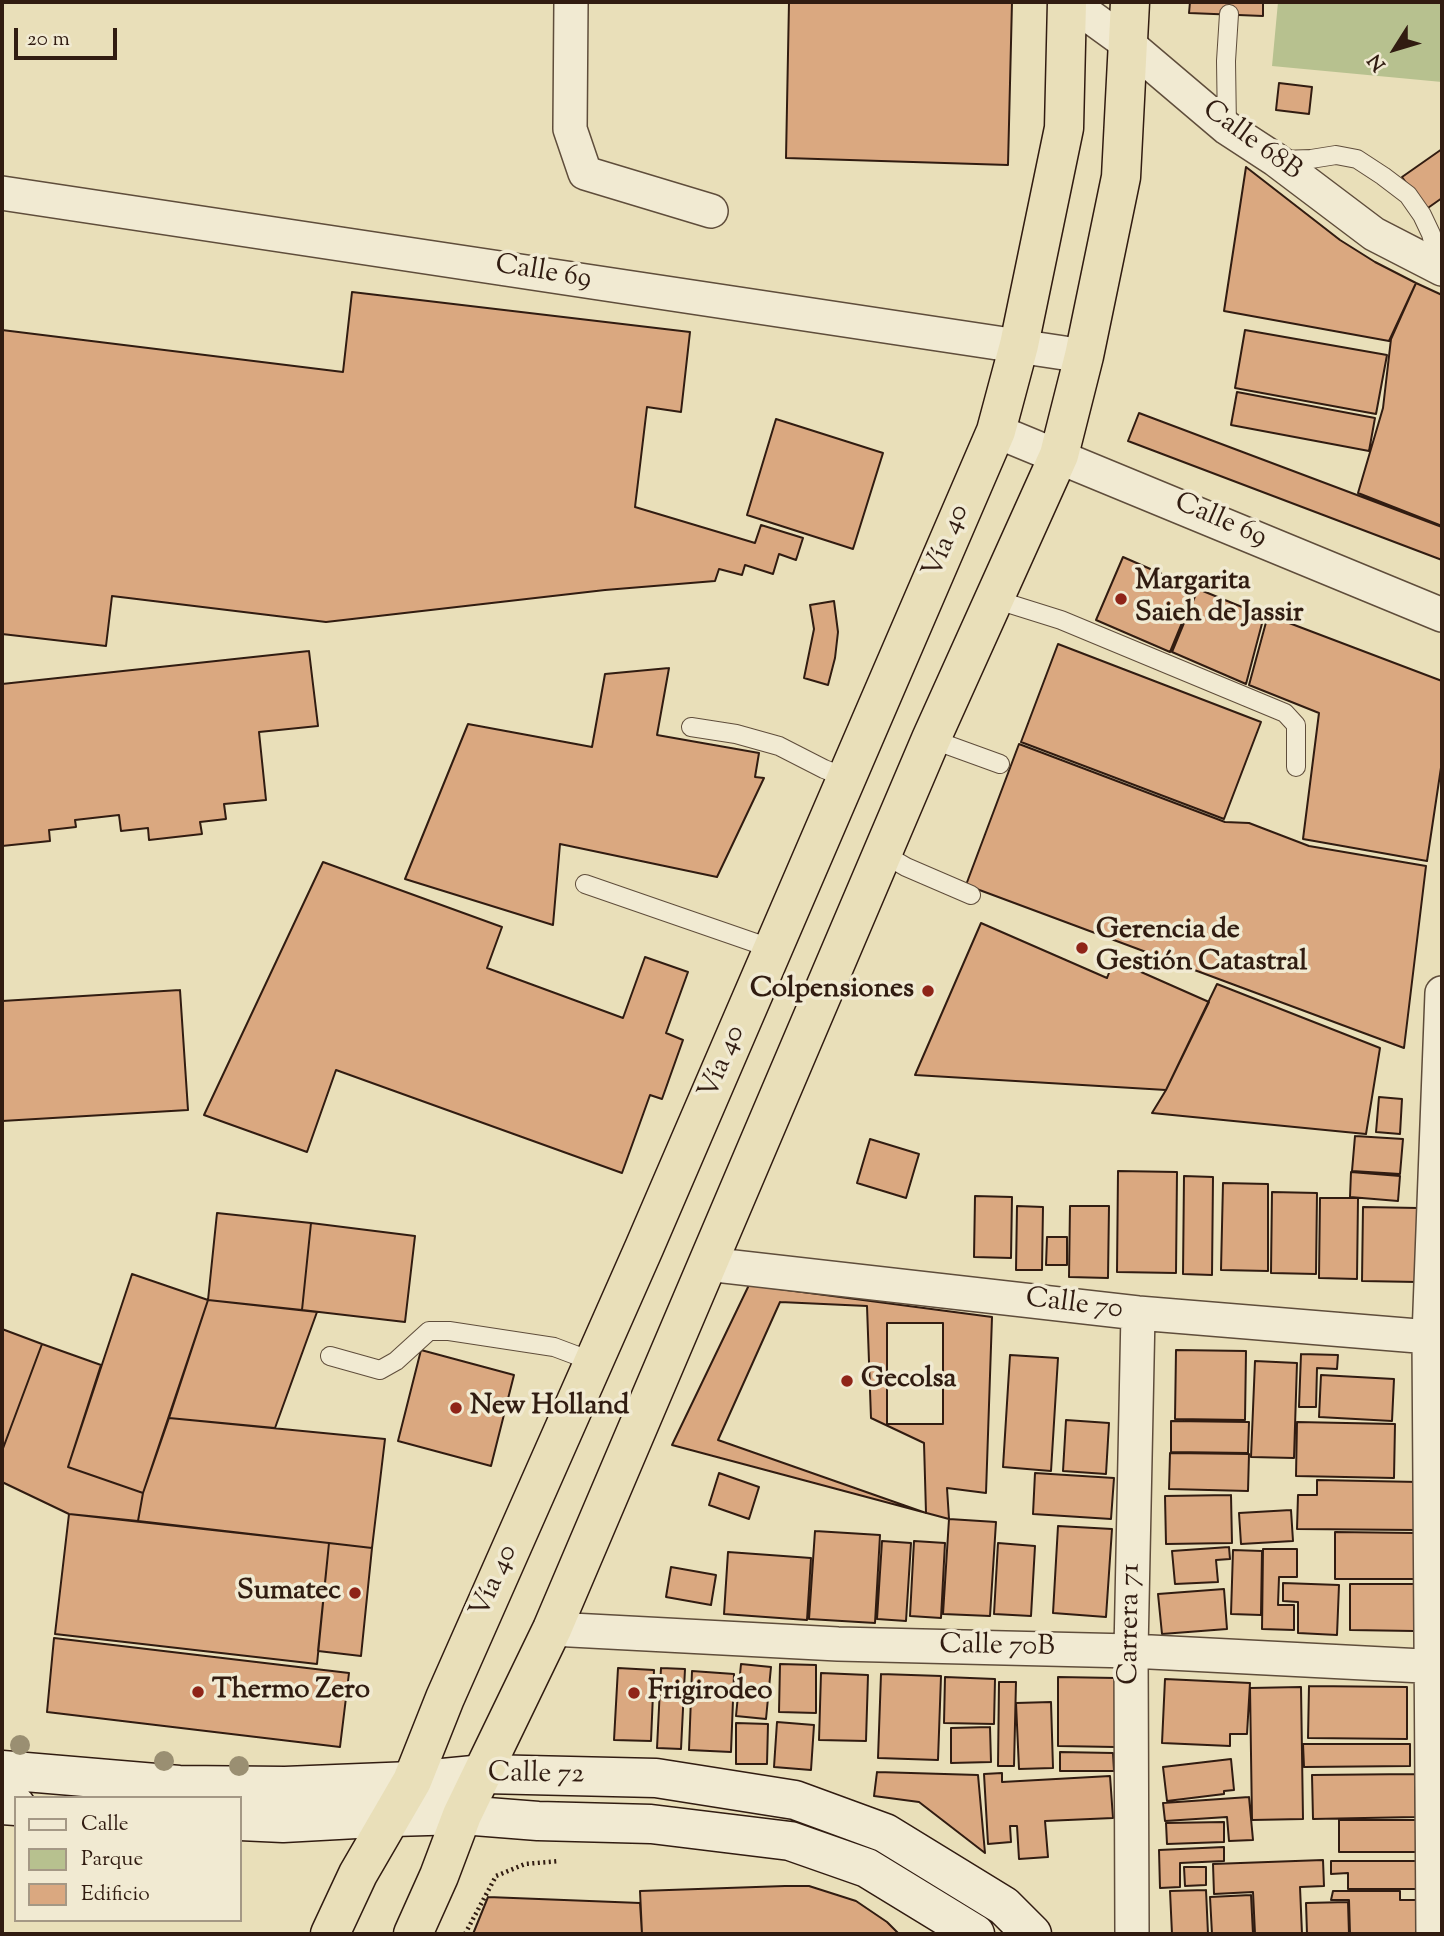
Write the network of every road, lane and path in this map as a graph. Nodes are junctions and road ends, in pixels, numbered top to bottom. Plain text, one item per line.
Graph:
1 (570, 2) edge
2 (1068, 2) edge
3 (1130, 2) edge
4 (1229, 14) dead end
5 (1128, 44) junction
6 (1227, 128) junction
7 (1276, 160) junction
8 (2, 193) edge
9 (711, 211) dead end
10 (1441, 268) edge
11 (1019, 345) junction
12 (1084, 356) junction
13 (996, 431) junction
14 (1059, 455) junction
15 (994, 599) junction
16 (1442, 615) edge
17 (691, 727) dead end
18 (931, 738) junction
19 (1000, 765) dead end
20 (1296, 766) dead end
21 (847, 778) junction
22 (882, 853) junction
23 (586, 884) dead end
24 (971, 895) dead end
25 (773, 949) junction
26 (1442, 993) edge
27 (708, 1264) junction
28 (1138, 1314) junction
29 (1436, 1337) edge
30 (330, 1356) dead end
31 (594, 1362) junction
32 (552, 1629) junction
33 (1131, 1651) junction
34 (1436, 1667) edge
35 (2, 1770) edge
36 (484, 1774) junction
37 (412, 1781) junction
38 (462, 1815) junction
39 (393, 1816) junction
40 (242, 1821) edge
41 (566, 1861) dead end
42 (330, 1934) edge
43 (413, 1934) edge
44 (465, 1934) edge
45 (975, 1934) edge
46 (1032, 1934) edge
47 (1132, 1934) edge
48 (1433, 1934) edge

1 - 9 street
2 - 5 street, Calle 68B
2 - 11 highway, Vía 40
3 - 5 highway
4 - 6 lane
5 - 6 street, Calle 68B
5 - 12 highway
6 - 7 street, Calle 68B
7 - 10 street, Calle 68B
7 - 10 lane
8 - 11 street, Calle 69
11 - 12 street, Calle 69
11 - 13 highway, Vía 40
12 - 14 highway
13 - 14 street, Calle 69
13 - 21 highway, Vía 40
14 - 15 highway
14 - 16 street, Calle 69
15 - 18 highway
15 - 20 lane
17 - 21 lane
18 - 19 lane
18 - 22 highway
21 - 25 highway, Vía 40
22 - 24 lane
22 - 27 highway
23 - 25 lane
25 - 31 highway, Vía 40
26 - 29 street
27 - 28 street, Calle 70
27 - 32 highway
28 - 29 street, Calle 70
28 - 33 street, Carrera 71
29 - 34 street
30 - 31 lane
31 - 37 highway, Vía 40
32 - 33 street, Calle 70B
32 - 36 highway
33 - 34 street, Calle 70B
33 - 47 street, Carrera 71
34 - 48 street
35 - 37 main road, Calle 72
36 - 37 main road, Calle 72
36 - 38 highway
36 - 46 main road, Calle 72
37 - 39 highway, Vía 40
38 - 39 main road, Calle 72
38 - 43 highway
38 - 45 main road, Calle 72
39 - 40 main road, Calle 72
39 - 42 highway, Vía 40
41 - 44 path

